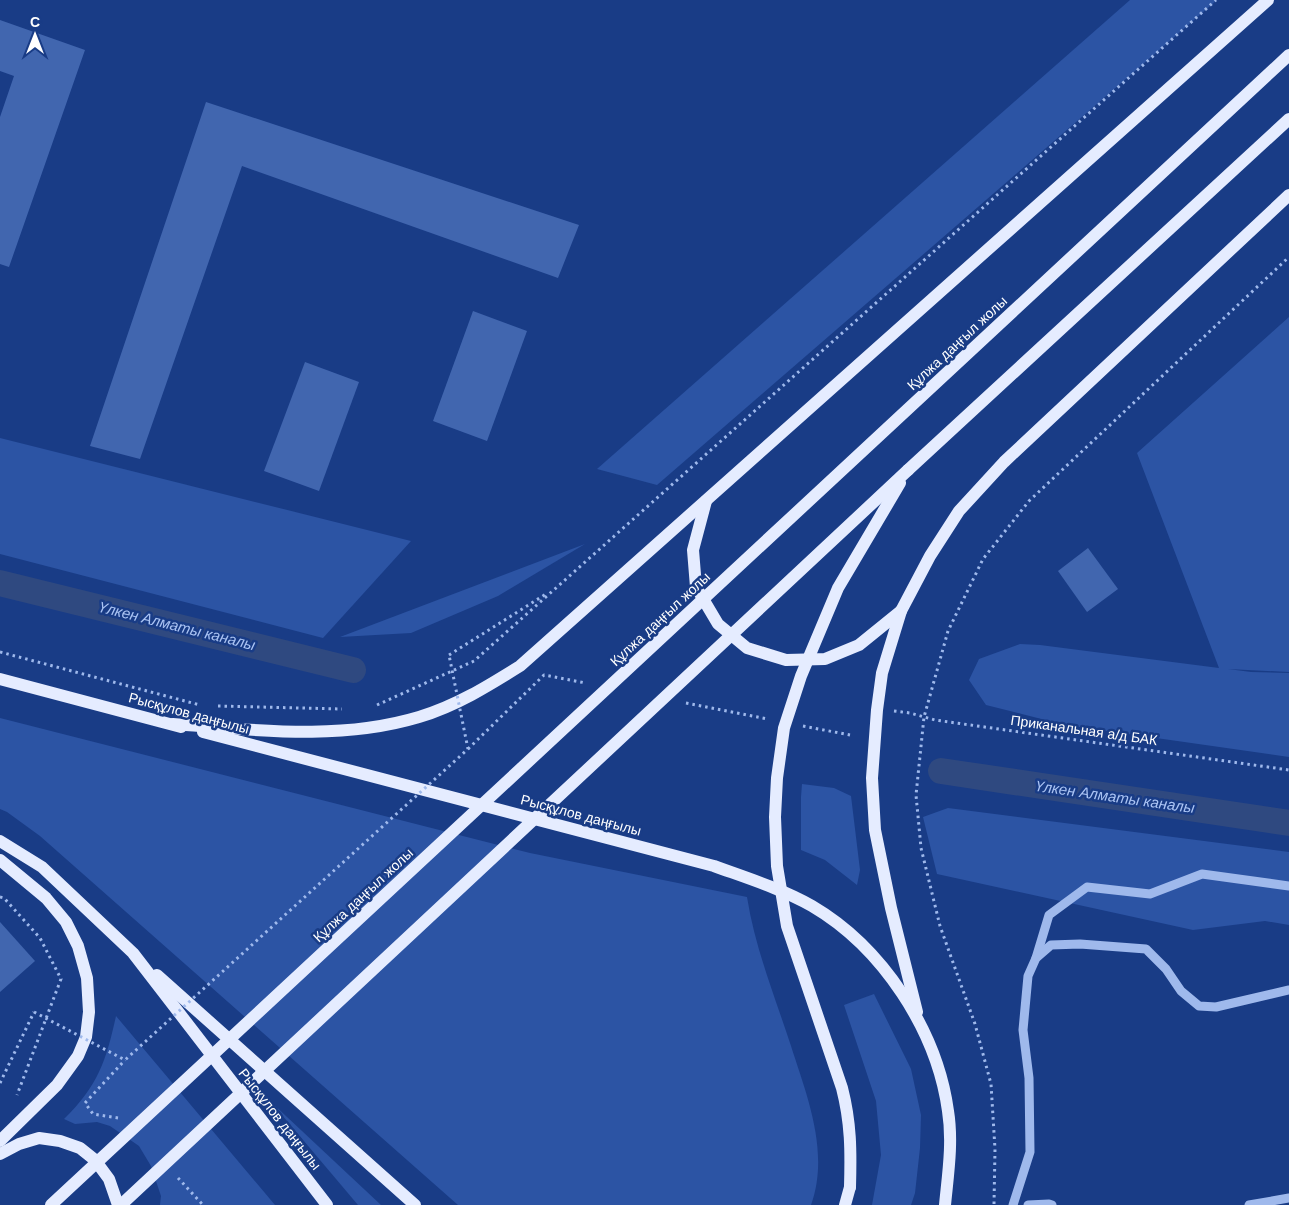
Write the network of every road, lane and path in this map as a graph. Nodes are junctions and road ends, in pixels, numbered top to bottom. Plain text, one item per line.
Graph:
1 (1216, 0) edge
2 (1268, 0) edge
3 (1289, 55) edge
4 (1289, 120) edge
5 (1289, 195) edge
6 (1289, 257) edge
7 (908, 470) junction
8 (706, 500) junction
9 (556, 588) junction
10 (901, 611) junction
11 (0, 652) edge
12 (0, 679) edge
13 (529, 688) dead end
14 (202, 706) dead end
15 (212, 706) dead end
16 (376, 706) dead end
17 (348, 709) dead end
18 (877, 710) junction
19 (924, 717) junction
20 (173, 724) junction
21 (468, 749) junction
22 (1289, 770) edge
23 (0, 840) edge
24 (0, 860) edge
25 (1289, 886) edge
26 (0, 897) edge
27 (133, 953) junction
28 (1036, 958) junction
29 (1289, 990) edge
30 (921, 1026) junction
31 (125, 1060) junction
32 (0, 1083) edge
33 (12, 1099) dead end
34 (124, 1119) dead end
35 (0, 1141) edge
36 (0, 1154) edge
37 (177, 1176) dead end
38 (1289, 1198) edge
39 (51, 1205) edge
40 (119, 1205) edge
41 (203, 1205) edge
42 (327, 1205) edge
43 (415, 1205) edge
44 (845, 1205) edge
45 (945, 1205) edge
46 (994, 1205) edge
47 (1012, 1205) edge
48 (1028, 1205) edge
49 (1052, 1205) edge
50 (1249, 1205) edge

1 - 9 path
2 - 8 main road
3 - 39 main road, Құлжа даңғыл жолы, bridge
4 - 7 main road
5 - 10 main road
6 - 19 path
7 - 40 main road, bridge
7 - 44 main road, bridge
8 - 10 main road
8 - 20 main road
9 - 16 path
9 - 21 path, bridge
10 - 18 main road
11 - 14 path
12 - 20 main road, Рысқұлов даңғылы
13 - 21 path
15 - 17 path
18 - 19 path, Приканальная а/д БАК
18 - 30 main road
19 - 22 path, Приканальная а/д БАК
19 - 46 path
20 - 30 main road, Рысқұлов даңғылы
21 - 31 path, bridge
23 - 27 main road, Рысқұлов даңғылы
24 - 35 main road
25 - 28 lane
26 - 33 path
27 - 42 main road, Рысқұлов даңғылы
27 - 43 main road
28 - 29 lane
28 - 47 lane
30 - 45 main road, Рысқұлов даңғылы
31 - 32 path, bridge
31 - 34 path
36 - 40 main road
37 - 41 path
38 - 50 lane
48 - 49 lane

